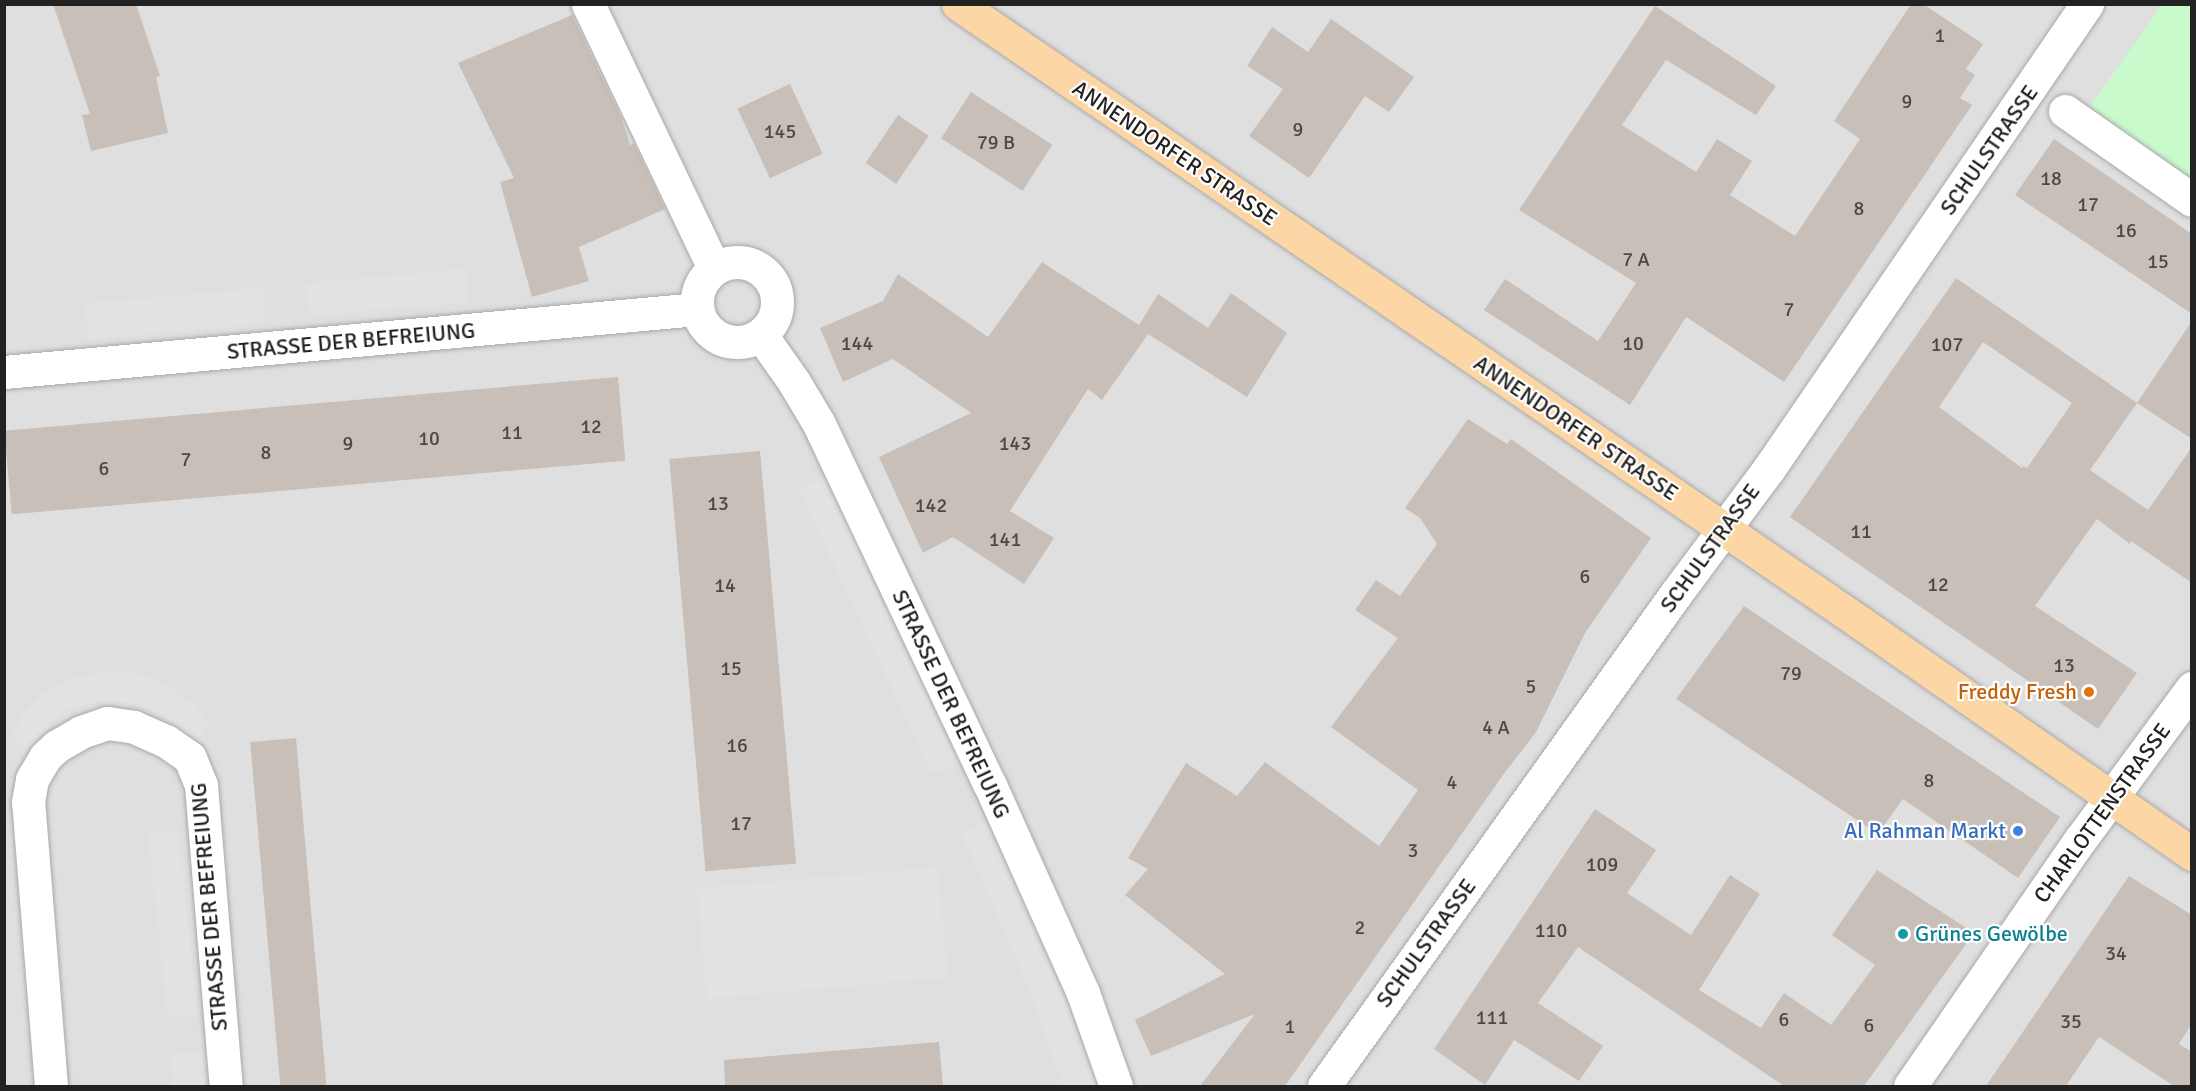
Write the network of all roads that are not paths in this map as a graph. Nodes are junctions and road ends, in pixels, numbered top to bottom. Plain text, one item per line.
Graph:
1 (588, 4) edge
2 (958, 4) edge
3 (2087, 4) edge
4 (2065, 111) dead end
5 (2192, 200) edge
6 (714, 268) junction
7 (697, 309) junction
8 (761, 335) junction
9 (4, 372) edge
10 (1724, 529) junction
11 (2192, 688) edge
12 (2111, 798) junction
13 (2192, 854) edge
14 (51, 1086) edge
15 (226, 1086) edge
16 (1116, 1086) edge
17 (1324, 1086) edge
18 (1910, 1086) edge

1 - 6 street
2 - 10 main road, ANNENDORFER STRASSE
3 - 10 street, SCHULSTRASSE
4 - 5 street
6 - 7 street
6 - 8 street
7 - 8 street
7 - 9 street, STRASSE DER BEFREIUNG
8 - 16 street, STRASSE DER BEFREIUNG
10 - 12 main road, ANNENDORFER STRASSE
10 - 17 street, SCHULSTRASSE
11 - 12 street, CHARLOTTENSTRASSE
12 - 13 main road, ANNENDORFER STRASSE
12 - 18 street, CHARLOTTENSTRASSE
14 - 15 street, STRASSE DER BEFREIUNG

